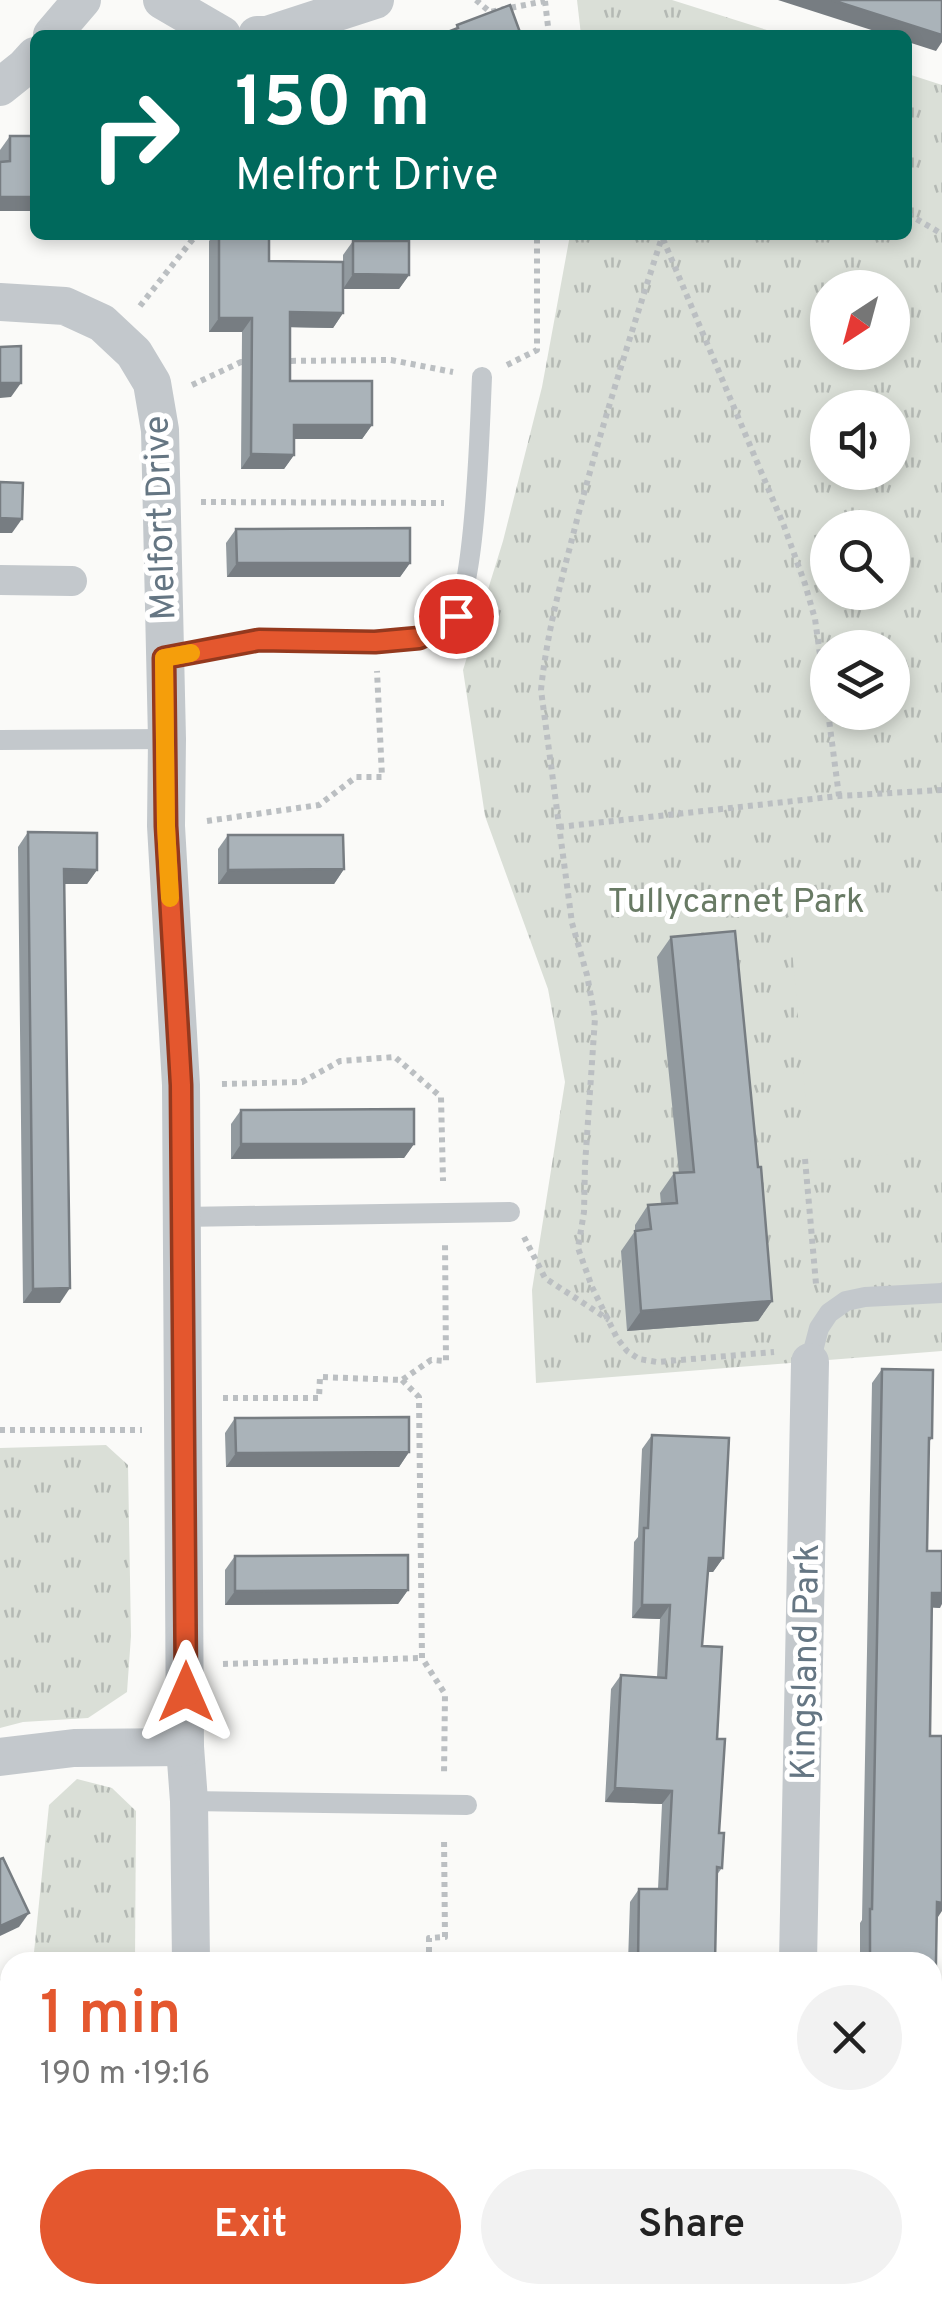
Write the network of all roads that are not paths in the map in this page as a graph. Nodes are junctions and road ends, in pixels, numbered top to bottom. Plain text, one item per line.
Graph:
1 (82, 0) edge
2 (162, 0) edge
3 (375, 0) edge
4 (56, 30) edge
5 (213, 30) edge
6 (282, 30) edge
7 (30, 62) edge
8 (0, 87) edge
9 (0, 302) edge
10 (482, 378) road end
11 (0, 580) edge
12 (72, 581) dead end
13 (164, 658) junction
14 (167, 739) junction
15 (0, 740) edge
16 (510, 1212) road end
17 (182, 1218) junction
18 (942, 1293) edge
19 (812, 1354) joint
20 (185, 1746) junction
21 (0, 1757) edge
22 (189, 1801) junction
23 (468, 1805) dead end
24 (191, 1952) edge
25 (798, 1952) edge

1 - 4 street
2 - 5 street
3 - 6 street
7 - 8 street
9 - 13 street, Melfort Drive
10 - 13 lane, Melfort Drive
11 - 12 street
13 - 14 street, Melfort Drive
14 - 15 lane
14 - 17 street, Melfort Drive
16 - 17 lane
17 - 20 street, Melfort Drive
18 - 19 lane
19 - 25 street, Kingsland Park
20 - 21 street
20 - 22 street, Melfort Drive
22 - 23 lane
22 - 24 street, Melfort Drive

